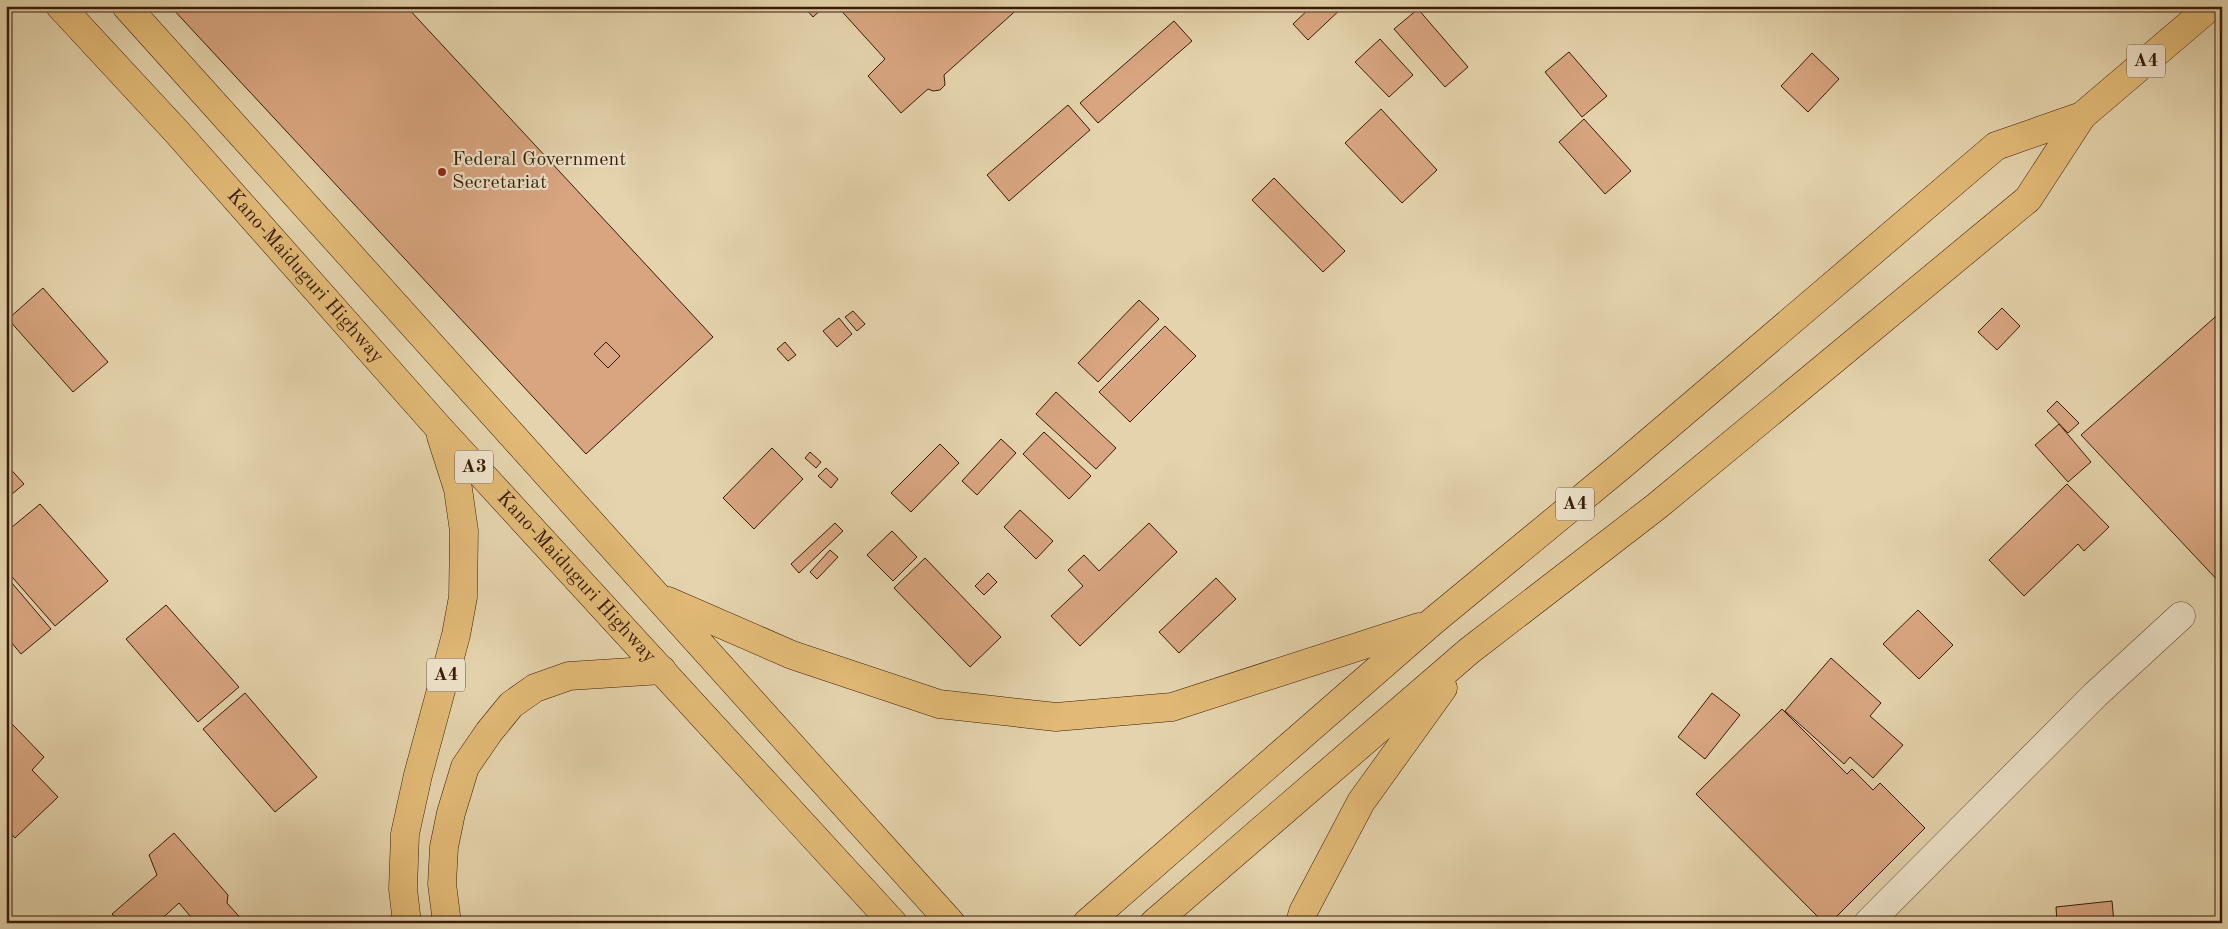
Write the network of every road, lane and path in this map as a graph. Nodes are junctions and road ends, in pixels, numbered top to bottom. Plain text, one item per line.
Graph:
1 (60, 6) edge
2 (126, 6) edge
3 (2211, 6) edge
4 (2082, 116) junction
5 (439, 428) junction
6 (659, 597) junction
7 (2181, 616) dead end
8 (1432, 622) junction
9 (1469, 651) junction
10 (662, 670) junction
11 (407, 923) edge
12 (446, 923) edge
13 (893, 923) edge
14 (951, 923) edge
15 (1087, 923) edge
16 (1154, 923) edge
17 (1300, 923) edge
18 (1868, 923) edge

1 - 5 highway, Kano-Maiduguri Highway / A3
2 - 6 highway, A3
3 - 4 highway, A4
4 - 8 highway, A4
4 - 9 highway, A4
5 - 10 highway, Kano-Maiduguri Highway / A3
5 - 11 highway, A4
6 - 8 highway
6 - 14 highway, A3
7 - 18 street
8 - 15 highway, A4
9 - 16 highway, A4
9 - 17 highway
10 - 12 highway
10 - 13 highway, Kano-Maiduguri Highway / A3

